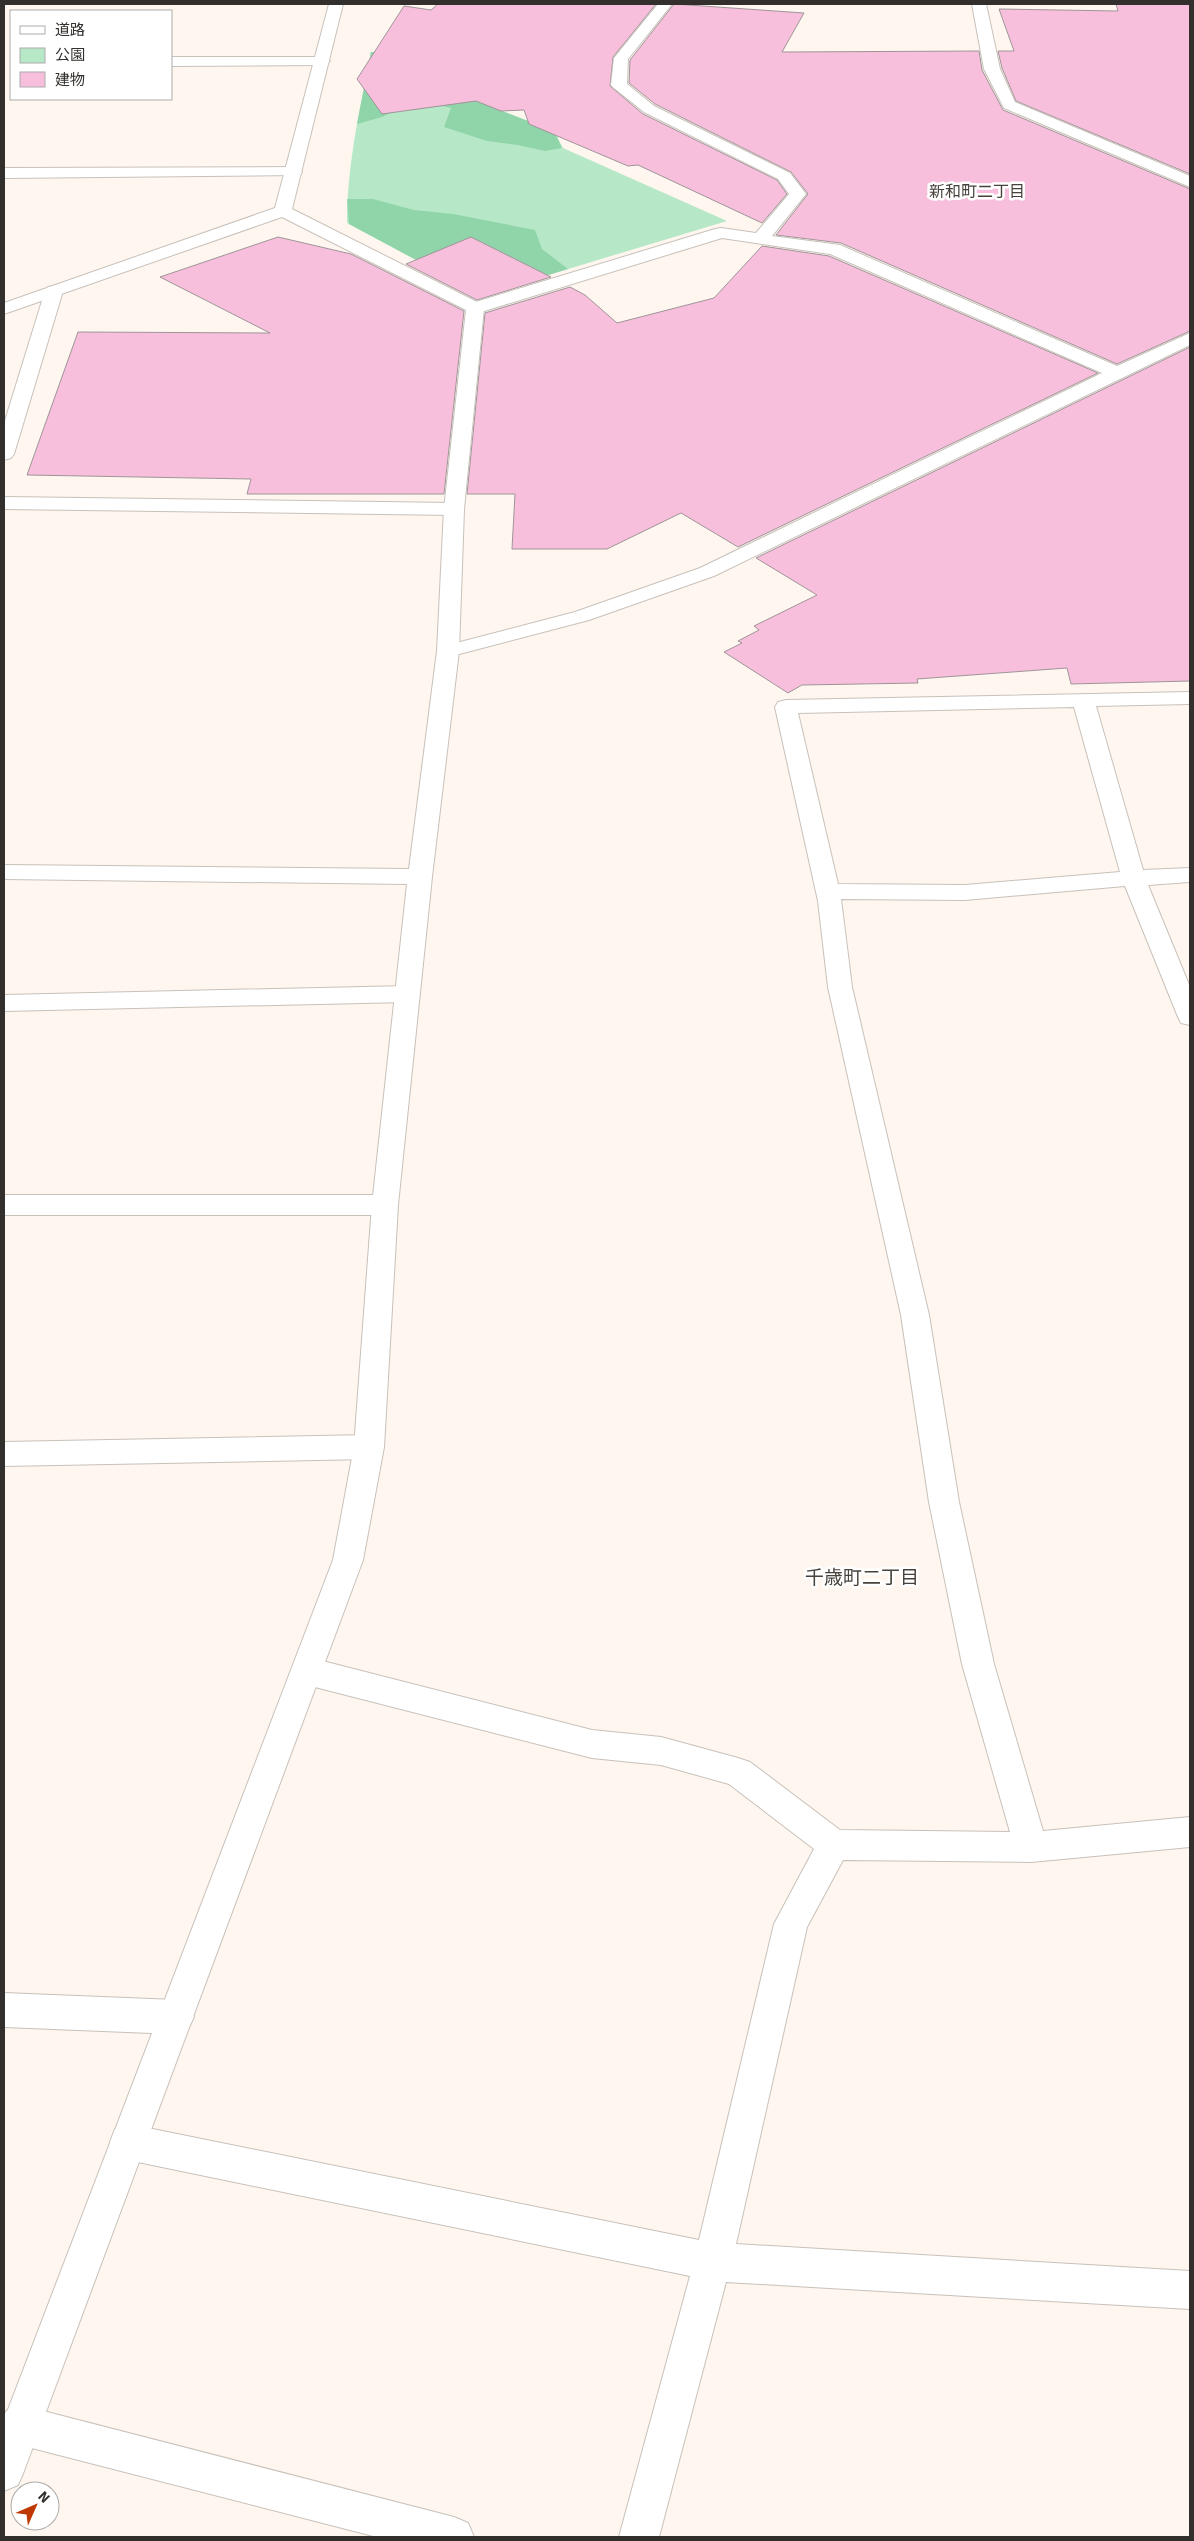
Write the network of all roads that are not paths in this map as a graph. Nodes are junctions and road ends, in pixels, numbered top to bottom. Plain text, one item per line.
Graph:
1 (336, 4) edge
2 (665, 4) edge
3 (979, 4) edge
4 (323, 61) junction
5 (172, 62) edge
6 (294, 172) junction
7 (4, 174) edge
8 (1190, 182) edge
9 (283, 211) junction
10 (760, 239) junction
11 (54, 291) junction
12 (4, 308) edge
13 (475, 308) junction
14 (1190, 338) edge
15 (1119, 374) junction
16 (4, 454) edge
17 (4, 503) edge
18 (454, 510) junction
19 (448, 651) junction
20 (1190, 698) edge
21 (1084, 700) junction
22 (4, 872) edge
23 (1190, 875) edge
24 (420, 877) junction
25 (1133, 877) junction
26 (827, 891) junction
27 (407, 994) junction
28 (4, 1003) edge
29 (1190, 1017) edge
30 (4, 1205) edge
31 (384, 1205) junction
32 (369, 1447) junction
33 (4, 1454) edge
34 (307, 1671) junction
35 (1190, 1832) edge
36 (834, 1845) junction
37 (1031, 1847) junction
38 (4, 2010) edge
39 (176, 2017) junction
40 (128, 2142) junction
41 (714, 2262) junction
42 (1190, 2290) edge
43 (20, 2426) junction
44 (4, 2471) edge
45 (454, 2537) edge
46 (639, 2537) edge

1 - 4 street
2 - 10 street
3 - 8 street
4 - 5 street
4 - 6 street
6 - 7 street
6 - 9 street
9 - 11 street
9 - 13 street
10 - 13 street
10 - 15 street
11 - 12 street
11 - 16 street
13 - 18 street
14 - 15 street
15 - 19 street
17 - 18 street
18 - 19 street
19 - 24 street
20 - 21 street
21 - 25 street
21 - 26 street
22 - 24 street
23 - 25 street
24 - 27 street
25 - 26 street
25 - 29 street
26 - 37 street
27 - 28 street
27 - 31 street
30 - 31 street
31 - 32 street
32 - 33 street
32 - 34 street
34 - 36 street
34 - 39 street
35 - 37 street
36 - 37 street
36 - 41 street
38 - 39 street
39 - 40 street
40 - 41 street
40 - 43 street
41 - 42 street
41 - 46 street
43 - 44 street
43 - 45 street

